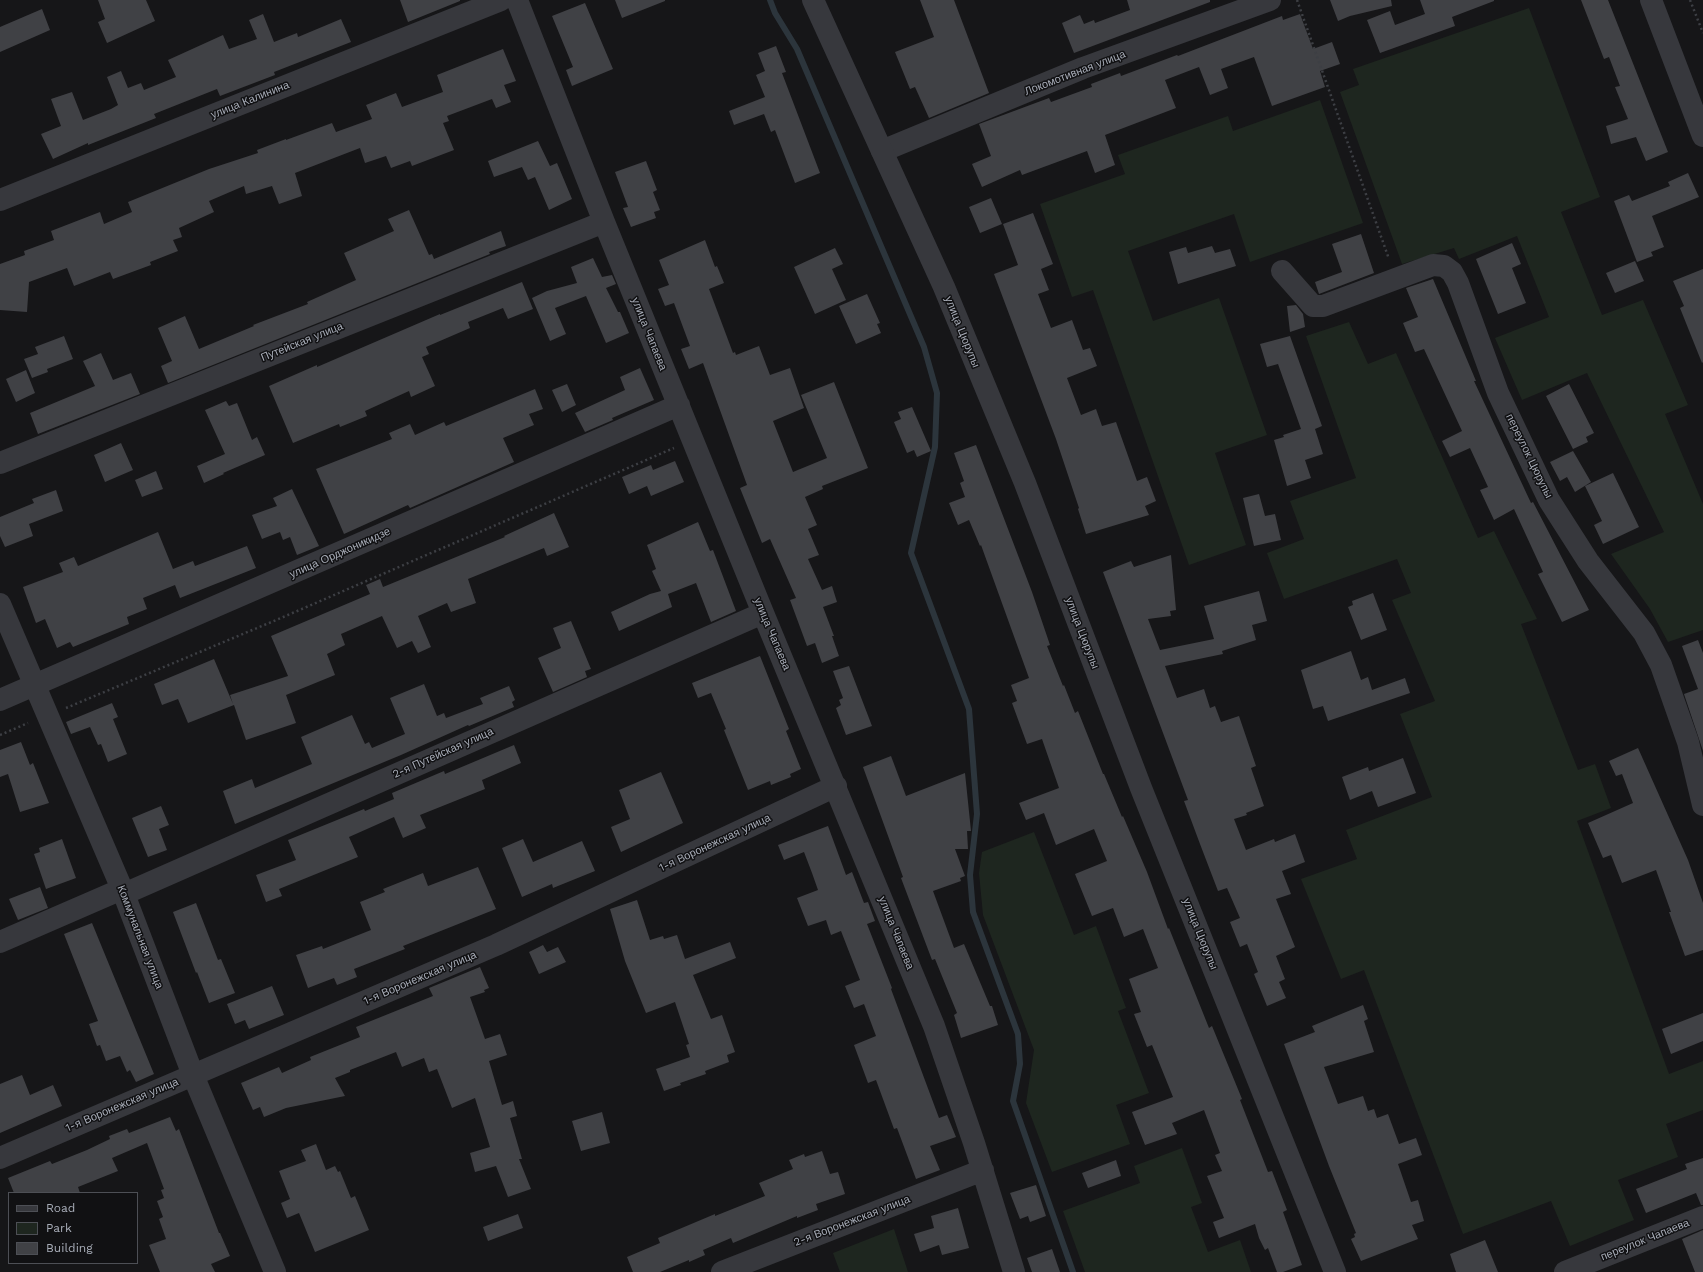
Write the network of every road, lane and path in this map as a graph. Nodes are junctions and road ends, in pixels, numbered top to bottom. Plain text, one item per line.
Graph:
1 (501, 0) edge
2 (517, 0) edge
3 (813, 0) edge
4 (1270, 0) edge
5 (1297, 0) edge
6 (1651, 0) edge
7 (1690, 0) edge
8 (1703, 33) edge
9 (1703, 136) edge
10 (882, 151) junction
11 (0, 200) edge
12 (604, 222) junction
13 (1282, 271) dead end
14 (1396, 278) junction
15 (679, 405) junction
16 (693, 440) junction
17 (0, 463) edge
18 (0, 604) edge
19 (763, 613) junction
20 (35, 686) junction
21 (0, 700) edge
22 (48, 715) junction
23 (0, 735) edge
24 (836, 786) junction
25 (1703, 805) edge
26 (123, 891) junction
27 (0, 942) edge
28 (193, 1075) junction
29 (0, 1158) edge
30 (983, 1170) junction
31 (1703, 1217) edge
32 (275, 1272) edge
33 (722, 1272) edge
34 (1014, 1272) edge
35 (1335, 1272) edge
36 (1566, 1272) edge

1 - 11 street, улица Калинина
2 - 12 street, улица Чапаева
3 - 10 street, улица Цюрупы
4 - 10 street, Локомотивная улица
5 - 14 path
6 - 9 street
7 - 8 path
10 - 35 street, улица Цюрупы
12 - 15 street, улица Чапаева
12 - 17 street, Путейская улица
13 - 14 street, переулок Цюрупы
14 - 25 street, переулок Цюрупы
15 - 16 street, улица Чапаева
15 - 20 street, улица Орджоникидзе
16 - 19 street, улица Чапаева
16 - 22 path
18 - 20 street, Коммунальная улица
19 - 24 street, улица Чапаева
19 - 26 street, 2-я Путейская улица
20 - 21 street, улица Орджоникидзе
20 - 22 street, Коммунальная улица
22 - 23 path
22 - 26 street, Коммунальная улица
24 - 28 street, 1-я Воронежская улица
24 - 30 street, улица Чапаева
26 - 27 street, 2-я Путейская улица
26 - 28 street, Коммунальная улица
28 - 29 street, 1-я Воронежская улица
28 - 32 street, Коммунальная улица
30 - 33 street, 2-я Воронежская улица
30 - 34 street, улица Чапаева
31 - 36 street, переулок Чапаева

